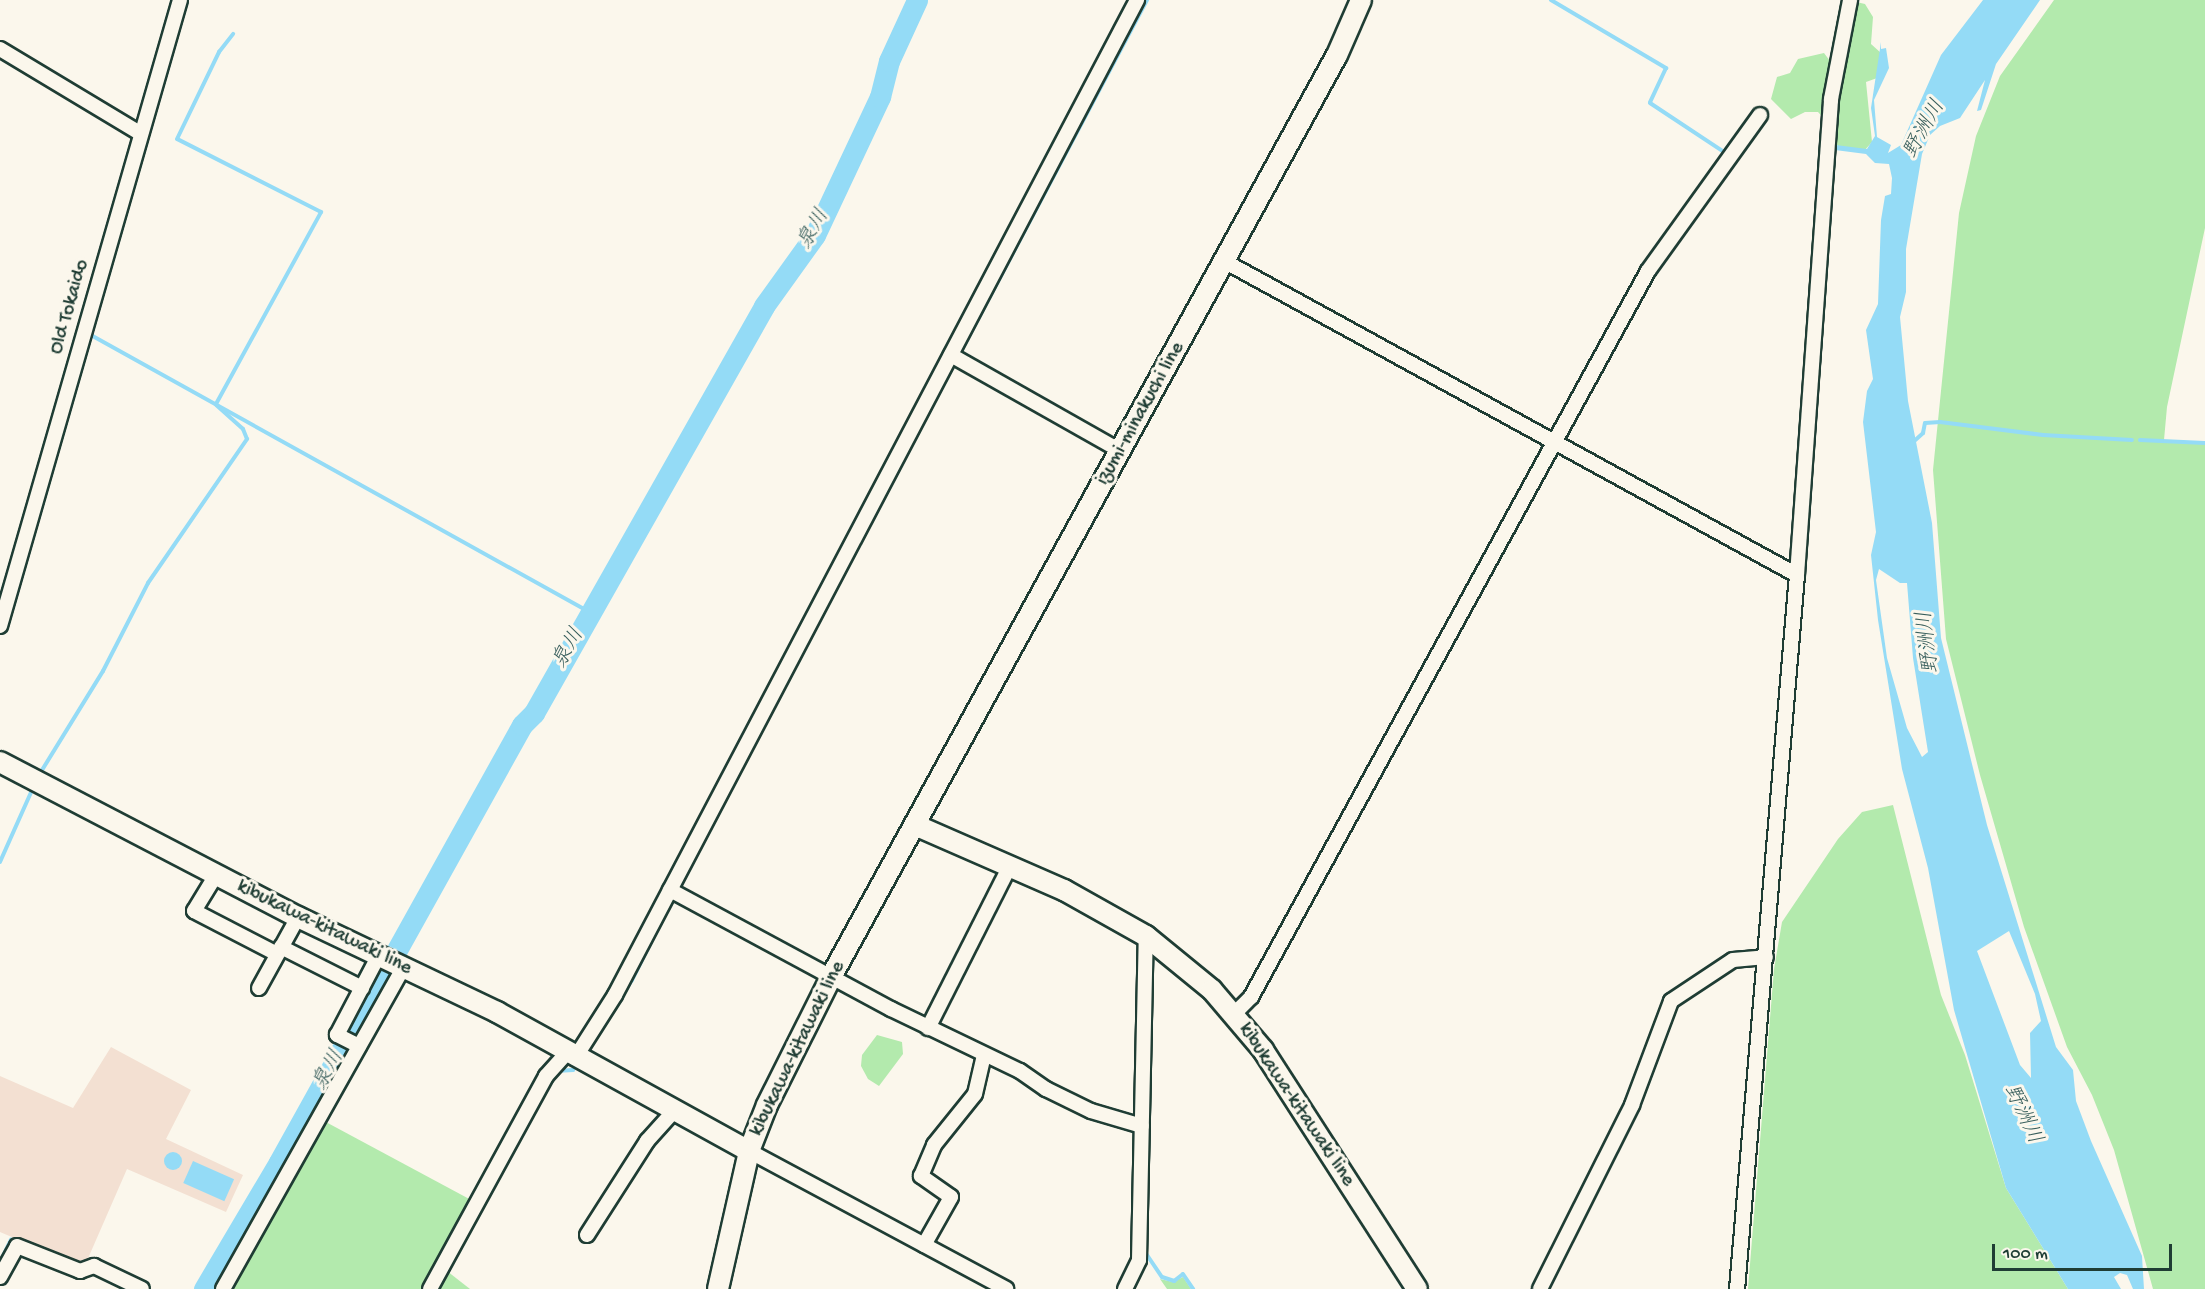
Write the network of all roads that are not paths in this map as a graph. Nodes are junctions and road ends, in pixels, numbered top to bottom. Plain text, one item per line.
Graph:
1 (180, 0) edge
2 (1137, 0) edge
3 (1361, 0) edge
4 (1850, 0) edge
5 (0, 49) edge
6 (1760, 115) dead end
7 (140, 133) junction
8 (1224, 261) junction
9 (951, 355) junction
10 (1555, 442) junction
11 (1121, 451) junction
12 (1797, 575) junction
13 (0, 626) edge
14 (0, 762) edge
15 (915, 825) junction
16 (1010, 866) junction
17 (216, 875) junction
18 (670, 890) junction
19 (298, 917) junction
20 (1146, 936) junction
21 (279, 951) junction
22 (378, 957) junction
23 (1766, 957) junction
24 (403, 968) junction
25 (831, 977) junction
26 (259, 988) dead end
27 (362, 988) junction
28 (1234, 1014) junction
29 (928, 1028) junction
30 (359, 1046) junction
31 (984, 1055) junction
32 (571, 1056) junction
33 (674, 1111) junction
34 (1142, 1126) junction
35 (749, 1151) junction
36 (587, 1235) dead end
37 (924, 1245) junction
38 (0, 1277) edge
39 (142, 1289) edge
40 (223, 1289) edge
41 (430, 1289) edge
42 (718, 1289) edge
43 (1006, 1289) edge
44 (1125, 1289) edge
45 (1418, 1289) edge
46 (1540, 1289) edge
47 (1737, 1289) edge

1 - 7 street, Old Tokaido
2 - 9 street
3 - 8 main road, izumi-minakuchi line
4 - 12 street
5 - 7 street
6 - 10 street
7 - 13 street, Old Tokaido
8 - 10 street
8 - 11 main road, izumi-minakuchi line
9 - 11 street
9 - 18 street
10 - 12 street
10 - 28 street
11 - 15 main road, izumi-minakuchi line
12 - 23 street
14 - 17 main road, kibukawa-kitawaki line
15 - 16 main road, kibukawa-kitawaki line
15 - 25 main road, kibukawa-kitawaki line
16 - 20 main road, kibukawa-kitawaki line
16 - 29 street
17 - 19 main road, kibukawa-kitawaki line
17 - 21 street
18 - 25 street
18 - 32 street
19 - 21 street
19 - 22 main road, kibukawa-kitawaki line
20 - 28 main road, kibukawa-kitawaki line
20 - 34 street
21 - 26 street
21 - 27 street
22 - 24 main road, kibukawa-kitawaki line
22 - 27 street
23 - 46 street
23 - 47 street
24 - 30 street
24 - 32 main road, kibukawa-kitawaki line
25 - 29 street
25 - 35 main road, kibukawa-kitawaki line
27 - 30 street
28 - 45 main road, kibukawa-kitawaki line
29 - 31 street
30 - 40 street
31 - 34 street
31 - 37 street
32 - 33 main road, kibukawa-kitawaki line
32 - 41 street
33 - 35 main road, kibukawa-kitawaki line
33 - 36 street
34 - 44 street
35 - 37 street
35 - 42 main road
37 - 43 street
38 - 39 street

